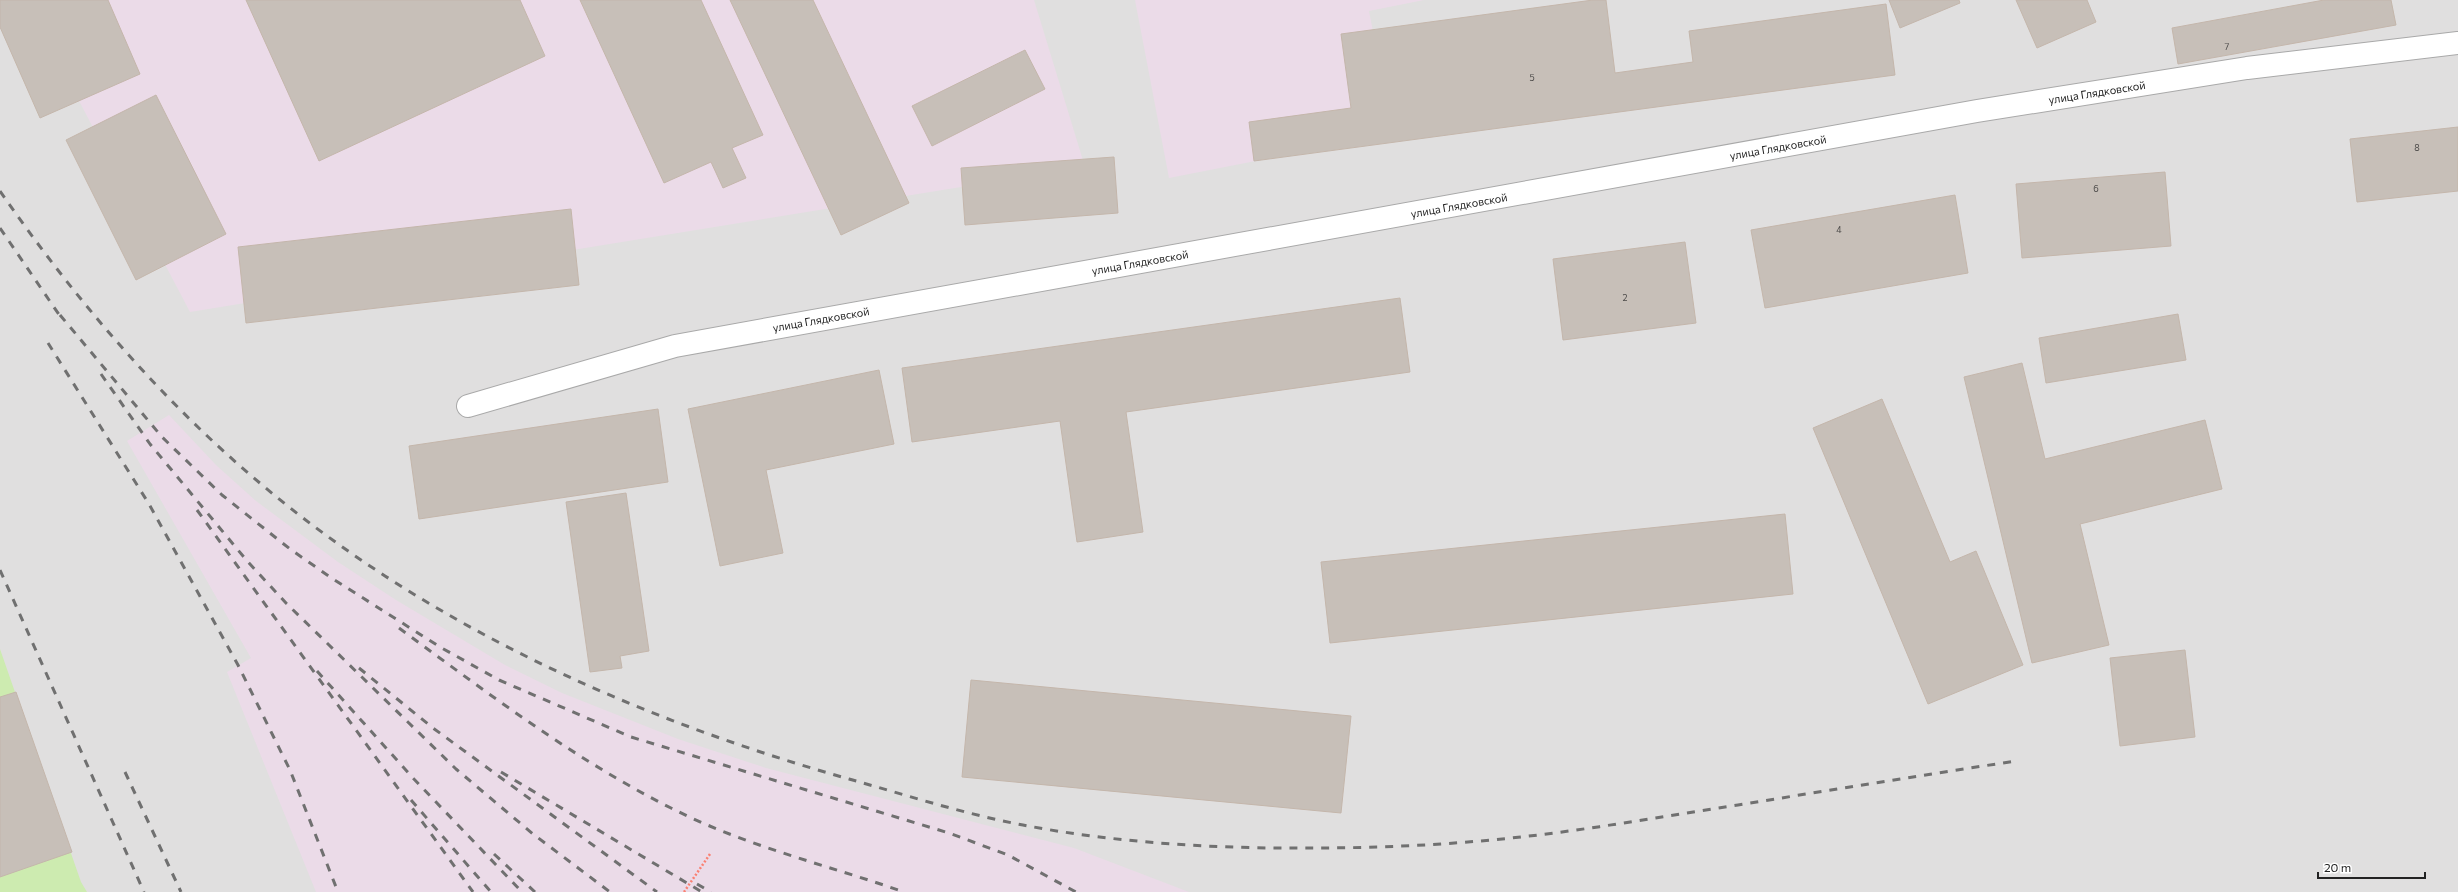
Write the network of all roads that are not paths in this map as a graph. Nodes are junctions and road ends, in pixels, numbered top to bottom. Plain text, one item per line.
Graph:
1 (2458, 43) edge
2 (468, 406) dead end

1 - 2 street, улица Глядковской

